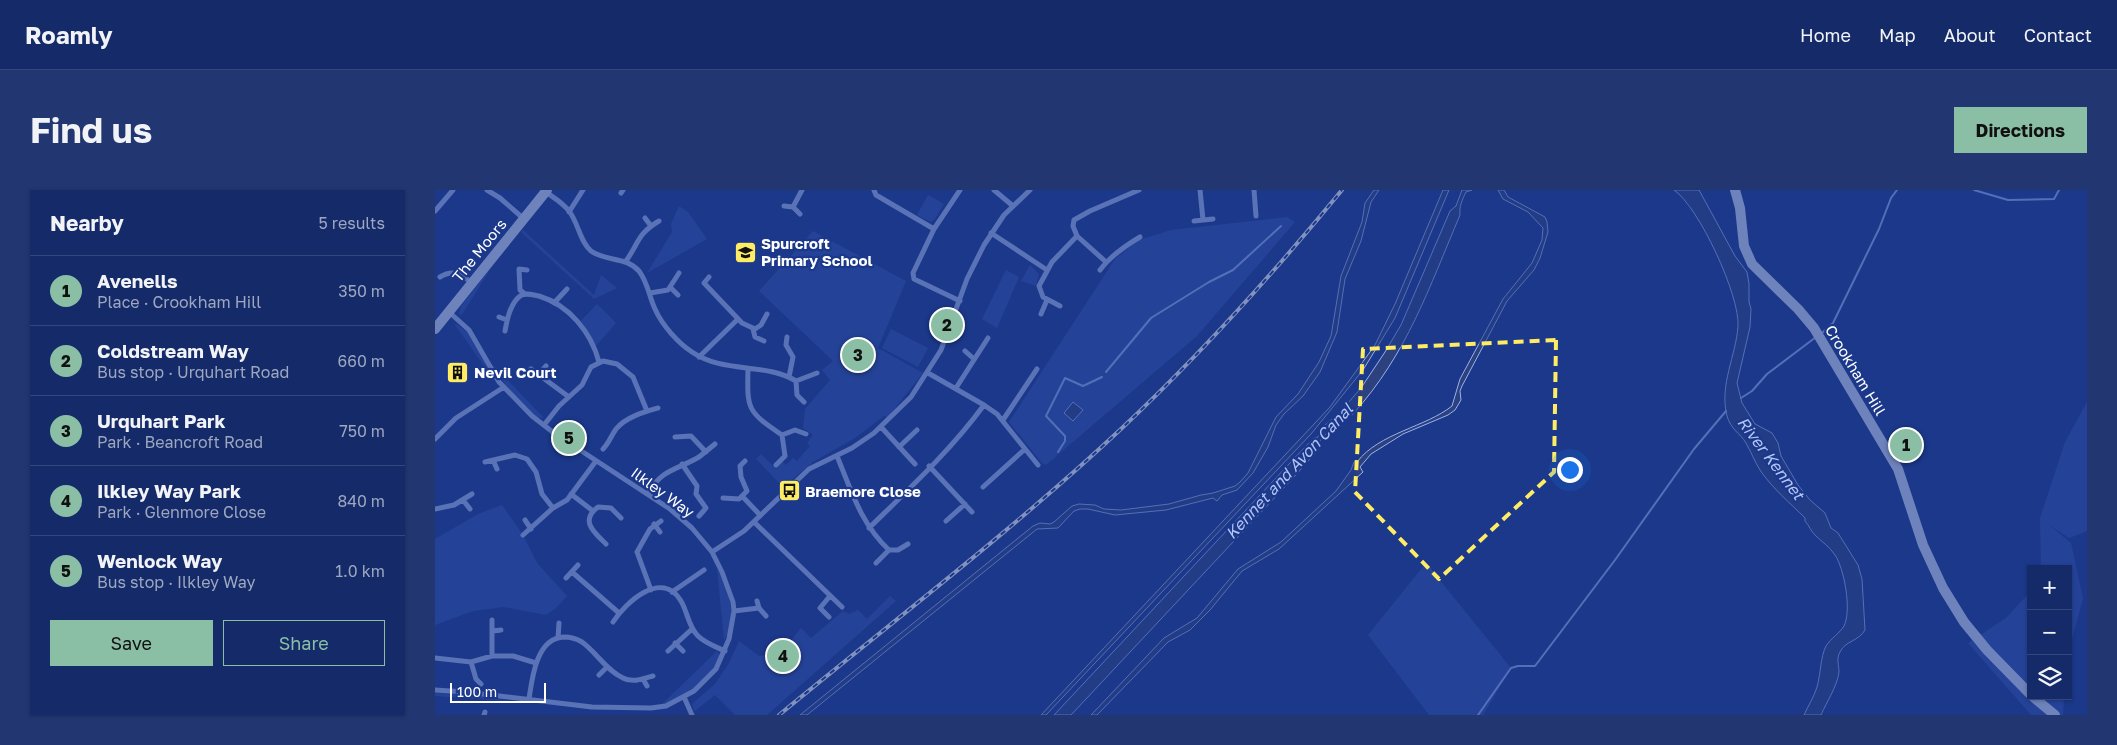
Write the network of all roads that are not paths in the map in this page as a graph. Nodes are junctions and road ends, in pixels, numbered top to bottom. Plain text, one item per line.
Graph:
1 (453, 190) edge
2 (487, 190) edge
3 (583, 190) edge
4 (802, 190) edge
5 (874, 190) edge
6 (960, 190) edge
7 (994, 190) edge
8 (1029, 190) edge
9 (1139, 190) edge
10 (1200, 190) edge
11 (1254, 190) edge
12 (1735, 190) edge
13 (546, 191) edge
14 (1131, 191) edge
15 (784, 206) dead end
16 (1013, 206) junction
17 (793, 207) junction
18 (435, 211) edge
19 (569, 212) junction
20 (800, 214) dead end
21 (1256, 216) dead end
22 (645, 218) dead end
23 (524, 219) junction
24 (1213, 219) dead end
25 (1203, 220) junction
26 (659, 221) dead end
27 (1194, 222) dead end
28 (651, 226) junction
29 (934, 229) junction
30 (991, 233) junction
31 (1077, 236) junction
32 (1140, 237) dead end
33 (626, 261) junction
34 (1106, 262) junction
35 (449, 266) dead end
36 (512, 268) dead end
37 (519, 269) junction
38 (527, 270) dead end
39 (1047, 270) junction
40 (1100, 270) dead end
41 (451, 272) junction
42 (679, 273) dead end
43 (440, 277) dead end
44 (709, 278) dead end
45 (471, 284) junction
46 (671, 288) junction
47 (567, 289) dead end
48 (651, 293) junction
49 (526, 294) junction
50 (678, 295) dead end
51 (1047, 300) junction
52 (960, 301) junction
53 (554, 303) junction
54 (1060, 306) dead end
55 (449, 312) junction
56 (767, 314) dead end
57 (1041, 314) dead end
58 (499, 317) dead end
59 (738, 319) junction
60 (507, 320) junction
61 (435, 329) edge
62 (753, 329) junction
63 (505, 332) dead end
64 (787, 337) dead end
65 (988, 338) dead end
66 (764, 341) dead end
67 (965, 352) dead end
68 (699, 356) junction
69 (974, 358) junction
70 (599, 362) junction
71 (546, 366) dead end
72 (749, 368) junction
73 (531, 369) dead end
74 (1037, 369) dead end
75 (817, 373) dead end
76 (928, 373) junction
77 (539, 374) junction
78 (789, 377) junction
79 (796, 382) junction
80 (504, 387) junction
81 (955, 388) junction
82 (569, 397) junction
83 (804, 402) dead end
84 (984, 405) junction
85 (658, 408) dead end
86 (647, 411) junction
87 (1003, 420) junction
88 (544, 425) junction
89 (881, 427) junction
90 (917, 430) dead end
91 (806, 434) dead end
92 (782, 435) junction
93 (675, 437) dead end
94 (435, 439) edge
95 (715, 444) dead end
96 (899, 446) junction
97 (603, 449) dead end
98 (1025, 449) junction
99 (706, 452) junction
100 (837, 456) junction
101 (493, 460) junction
102 (596, 461) junction
103 (745, 461) dead end
104 (485, 462) dead end
105 (682, 464) junction
106 (915, 464) dead end
107 (1039, 464) dead end
108 (776, 465) dead end
109 (929, 466) junction
110 (497, 468) dead end
111 (983, 487) dead end
112 (472, 494) dead end
113 (571, 494) junction
114 (648, 494) junction
115 (742, 496) junction
116 (723, 498) dead end
117 (463, 500) junction
118 (965, 504) junction
119 (553, 508) junction
120 (435, 509) edge
121 (470, 509) dead end
122 (593, 511) junction
123 (972, 512) dead end
124 (760, 515) junction
125 (699, 516) dead end
126 (621, 518) dead end
127 (525, 520) dead end
128 (661, 521) dead end
129 (946, 521) dead end
130 (754, 522) junction
131 (654, 524) junction
132 (869, 528) junction
133 (531, 529) junction
134 (660, 532) dead end
135 (523, 535) dead end
136 (606, 544) dead end
137 (908, 544) dead end
138 (889, 550) junction
139 (712, 552) junction
140 (876, 563) dead end
141 (578, 565) dead end
142 (705, 570) dead end
143 (572, 572) junction
144 (565, 578) dead end
145 (651, 590) junction
146 (672, 592) junction
147 (829, 596) junction
148 (757, 601) dead end
149 (842, 607) dead end
150 (759, 608) junction
151 (734, 610) junction
152 (619, 613) junction
153 (766, 616) dead end
154 (829, 617) dead end
155 (492, 620) dead end
156 (613, 622) dead end
157 (559, 623) dead end
158 (692, 628) junction
159 (501, 630) dead end
160 (493, 631) junction
161 (558, 638) junction
162 (675, 643) junction
163 (667, 651) dead end
164 (683, 651) dead end
165 (725, 651) junction
166 (492, 656) junction
167 (435, 658) edge
168 (471, 662) junction
169 (536, 664) junction
170 (607, 667) junction
171 (599, 675) dead end
172 (653, 676) dead end
173 (643, 679) junction
174 (481, 684) dead end
175 (647, 686) dead end
176 (435, 690) edge
177 (2027, 691) edge
178 (684, 697) junction
179 (529, 699) junction
180 (2037, 700) edge
181 (592, 707) junction
182 (591, 715) edge
183 (692, 715) edge
184 (2054, 715) edge

1 - 18 street
2 - 23 street
3 - 19 street
4 - 17 street
5 - 29 street
6 - 29 street
7 - 16 street
8 - 16 street
9 - 14 street
10 - 25 street
11 - 21 street
12 - 177 street, Crookham Hill
13 - 19 street
13 - 23 street, The Moors
14 - 31 street
15 - 17 street
16 - 30 street
17 - 20 street
19 - 33 street
22 - 28 street
23 - 45 street, The Moors
24 - 25 street
25 - 27 street
26 - 28 street
28 - 33 street
29 - 52 street
30 - 39 street
30 - 52 street
31 - 34 street
31 - 39 street
32 - 34 street
33 - 48 street
34 - 40 street
35 - 41 street
36 - 37 street
37 - 38 street
37 - 49 street
39 - 51 street
41 - 43 street
41 - 45 street
42 - 46 street
44 - 59 street
45 - 55 street, The Moors
46 - 48 street
46 - 50 street
47 - 53 street
48 - 68 street
49 - 53 street
49 - 60 street
51 - 54 street
51 - 57 street
52 - 76 street
53 - 70 street
55 - 61 street, The Moors
55 - 80 street, Ilkley Way
56 - 62 street
58 - 60 street
59 - 62 street
59 - 68 street
60 - 63 street
62 - 66 street
64 - 78 street
65 - 69 street
67 - 69 street
68 - 72 street
69 - 81 street
70 - 82 street
70 - 86 street
71 - 77 street
72 - 78 street
72 - 92 street
73 - 77 street
74 - 87 street
75 - 79 street
76 - 81 street
76 - 89 street
77 - 82 street
78 - 79 street
79 - 83 street
80 - 88 street, Ilkley Way
80 - 94 street
81 - 84 street
82 - 88 street
84 - 87 street
84 - 109 street
85 - 86 street
86 - 97 street
87 - 98 street
88 - 102 street, Ilkley Way
89 - 96 street
89 - 100 street
90 - 96 street
91 - 92 street
92 - 108 street
93 - 99 street
95 - 99 street
96 - 106 street
98 - 107 street
98 - 111 street
99 - 105 street
100 - 124 street
100 - 132 street
101 - 104 street
101 - 110 street
101 - 119 street
102 - 113 street
102 - 114 street, Ilkley Way
103 - 115 street
105 - 114 street
105 - 125 street
109 - 118 street
109 - 132 street
112 - 117 street
113 - 119 street
113 - 122 street
114 - 139 street, Ilkley Way
115 - 116 street
115 - 124 street
117 - 120 street
117 - 121 street
118 - 123 street
118 - 129 street
119 - 133 street
122 - 126 street
122 - 136 street
124 - 130 street
127 - 133 street
128 - 131 street
130 - 139 street
130 - 147 street
131 - 134 street
131 - 145 street
132 - 138 street
133 - 135 street
137 - 138 street
138 - 140 street
139 - 151 street, Ilkley Way
141 - 143 street
142 - 146 street
143 - 144 street
143 - 152 street
145 - 146 street
145 - 152 street
146 - 158 street
147 - 149 street
147 - 154 street
148 - 150 street
150 - 151 street
150 - 153 street
151 - 165 street, Ilkley Way
152 - 156 street
155 - 160 street
157 - 161 street
158 - 162 street
158 - 165 street
159 - 160 street
160 - 166 street
161 - 169 street
161 - 170 street
162 - 163 street
162 - 164 street
165 - 178 street, Ilkley Way
166 - 168 street
166 - 169 street
167 - 168 street
168 - 174 street
169 - 179 street
170 - 171 street
170 - 173 street
172 - 173 street
173 - 175 street
176 - 179 street, Ilkley Way
178 - 181 street, Ilkley Way
178 - 183 street
179 - 181 street, Ilkley Way
180 - 184 street, Crookham Hill
181 - 182 street

